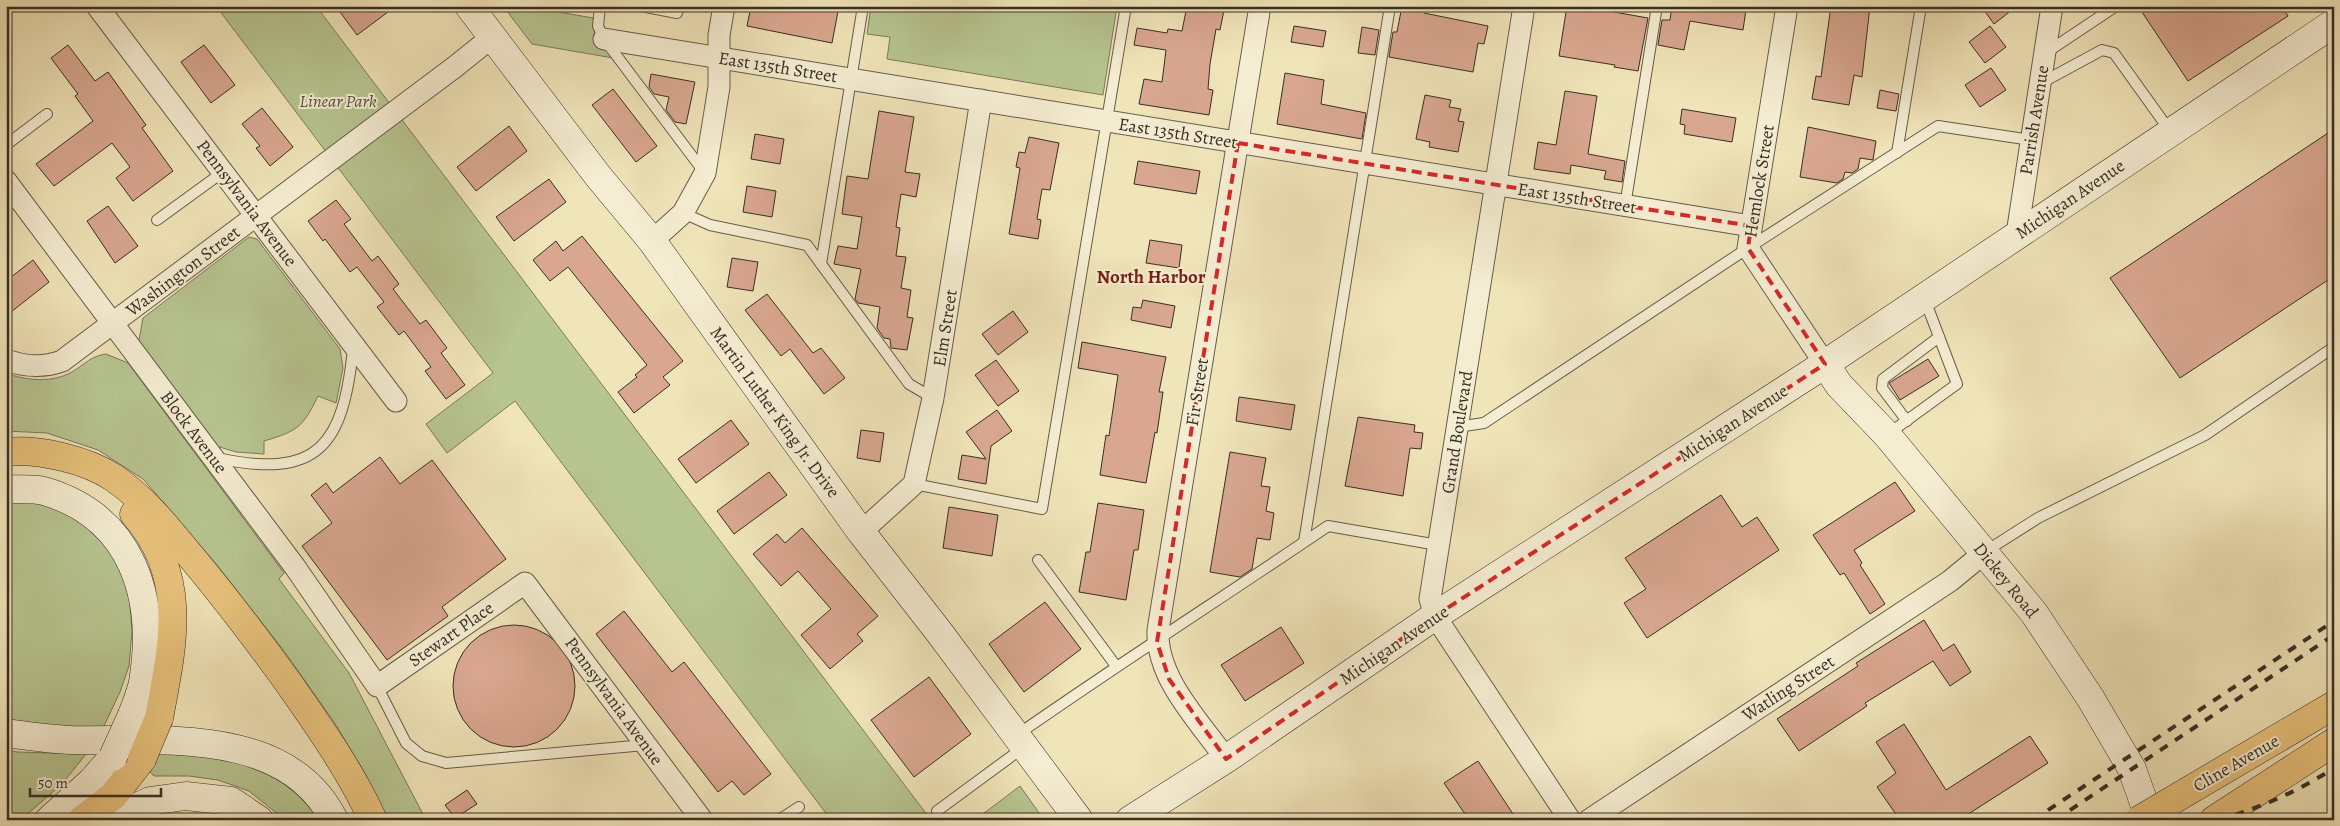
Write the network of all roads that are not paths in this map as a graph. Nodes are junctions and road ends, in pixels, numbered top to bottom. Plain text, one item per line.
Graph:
1 (97, 6) edge
2 (469, 6) edge
3 (600, 6) edge
4 (640, 6) edge
5 (678, 6) edge
6 (724, 6) edge
7 (863, 6) edge
8 (1126, 6) edge
9 (1260, 6) edge
10 (1390, 6) edge
11 (1524, 6) edge
12 (1657, 6) edge
13 (1787, 6) edge
14 (1921, 6) edge
15 (2052, 6) edge
16 (2116, 6) edge
17 (2334, 23) edge
18 (492, 37) junction
19 (604, 39) junction
20 (2044, 54) junction
21 (719, 58) junction
22 (852, 78) junction
23 (2039, 84) junction
24 (982, 100) junction
25 (47, 114) dead end
26 (1109, 122) junction
27 (2170, 132) junction
28 (2030, 140) junction
29 (1238, 143) junction
30 (6, 145) edge
31 (1897, 153) junction
32 (1365, 163) junction
33 (223, 172) junction
34 (705, 173) junction
35 (6, 181) edge
36 (1496, 184) junction
37 (1625, 206) junction
38 (684, 213) junction
39 (256, 216) junction
40 (157, 220) dead end
41 (1751, 226) junction
42 (2017, 234) junction
43 (652, 241) junction
44 (1748, 248) junction
45 (821, 264) junction
46 (1924, 297) junction
47 (114, 323) junction
48 (1939, 337) junction
49 (354, 345) junction
50 (2334, 347) edge
51 (6, 360) edge
52 (1825, 364) junction
53 (933, 398) junction
54 (396, 401) dead end
55 (1457, 427) junction
56 (1897, 428) junction
57 (6, 452) edge
58 (61, 455) junction
59 (214, 458) junction
60 (914, 484) junction
61 (6, 489) edge
62 (861, 532) junction
63 (1304, 542) junction
64 (1438, 546) junction
65 (1984, 553) junction
66 (1038, 560) dead end
67 (525, 583) joint
68 (1435, 616) junction
69 (1157, 642) junction
70 (1116, 666) junction
71 (377, 686) junction
72 (2334, 705) edge
73 (6, 733) edge
74 (1021, 741) junction
75 (2334, 742) edge
76 (646, 744) junction
77 (1226, 759) junction
78 (799, 807) dead end
79 (937, 811) dead end
80 (49, 820) edge
81 (82, 820) edge
82 (110, 820) edge
83 (259, 820) edge
84 (334, 820) edge
85 (374, 820) edge
86 (702, 820) edge
87 (779, 820) edge
88 (1079, 820) edge
89 (1130, 820) edge
90 (1570, 820) edge
91 (1589, 820) edge
92 (2139, 820) edge
93 (2150, 820) edge
94 (2160, 820) edge
95 (2214, 820) edge

1 - 33 street, Pennsylvania Avenue
2 - 18 main road, Martin Luther King Jr. Drive
3 - 19 lane
4 - 5 lane
6 - 21 street
7 - 22 lane
8 - 26 lane
9 - 29 street, Fir Street
10 - 32 lane
11 - 36 street, Grand Boulevard
12 - 37 lane
13 - 41 street, Hemlock Street
14 - 31 lane
15 - 20 street, Parrish Avenue
16 - 20 lane
17 - 27 main road, Michigan Avenue
18 - 39 street, Washington Street
18 - 43 main road, Martin Luther King Jr. Drive
19 - 21 street, East 135th Street
19 - 34 lane
20 - 23 street, Parrish Avenue
21 - 22 street, East 135th Street
21 - 34 street
22 - 24 street, East 135th Street
22 - 45 lane
23 - 27 lane
23 - 28 street, Parrish Avenue
24 - 26 street, East 135th Street
24 - 53 street, Elm Street
25 - 30 lane
26 - 29 street, East 135th Street
26 - 60 lane
27 - 42 main road, Michigan Avenue
28 - 31 lane
28 - 42 street, Parrish Avenue
29 - 32 street, East 135th Street
29 - 69 street, Fir Street
31 - 44 lane
32 - 36 street, East 135th Street
32 - 63 lane
33 - 39 street, Pennsylvania Avenue
33 - 40 lane
34 - 38 street
35 - 47 street, Block Avenue
36 - 37 street, East 135th Street
36 - 55 street, Grand Boulevard
37 - 41 street, East 135th Street
38 - 43 street
38 - 45 lane
39 - 47 street, Washington Street
39 - 49 street, Pennsylvania Avenue
41 - 44 street, Hemlock Street
42 - 46 main road, Michigan Avenue
43 - 62 main road, Martin Luther King Jr. Drive
44 - 52 street, Hemlock Street
44 - 55 lane
45 - 53 lane
46 - 48 lane
46 - 52 main road, Michigan Avenue
47 - 51 street, Washington Street
47 - 59 street, Block Avenue
48 - 56 lane
48 - 56 lane
49 - 54 street, Pennsylvania Avenue
49 - 59 lane
50 - 65 lane
52 - 56 main road, Dickey Road
52 - 68 main road, Michigan Avenue
53 - 60 street, Elm Street
55 - 64 street, Grand Boulevard
56 - 65 main road, Dickey Road
57 - 58 highway
58 - 81 highway, bridge
58 - 85 highway
59 - 71 street, Block Avenue
60 - 62 street
61 - 80 main road, bridge
62 - 74 main road, Martin Luther King Jr. Drive
63 - 64 lane
63 - 69 lane
64 - 68 street, Grand Boulevard
65 - 91 street, Watling Street
65 - 93 main road, Dickey Road
66 - 70 lane
67 - 71 street, Stewart Place
67 - 76 street, Pennsylvania Avenue
68 - 77 main road, Michigan Avenue
68 - 90 street, Grand Boulevard
69 - 70 lane
69 - 77 street, Fir Street
70 - 74 lane
71 - 76 lane
72 - 92 highway, Cline Avenue, bridge
72 - 94 street
73 - 84 main road
74 - 79 lane
74 - 88 main road, Martin Luther King Jr. Drive
75 - 95 highway, Cline Avenue
76 - 86 street, Pennsylvania Avenue
77 - 89 main road, Michigan Avenue
78 - 87 lane
82 - 83 main road

